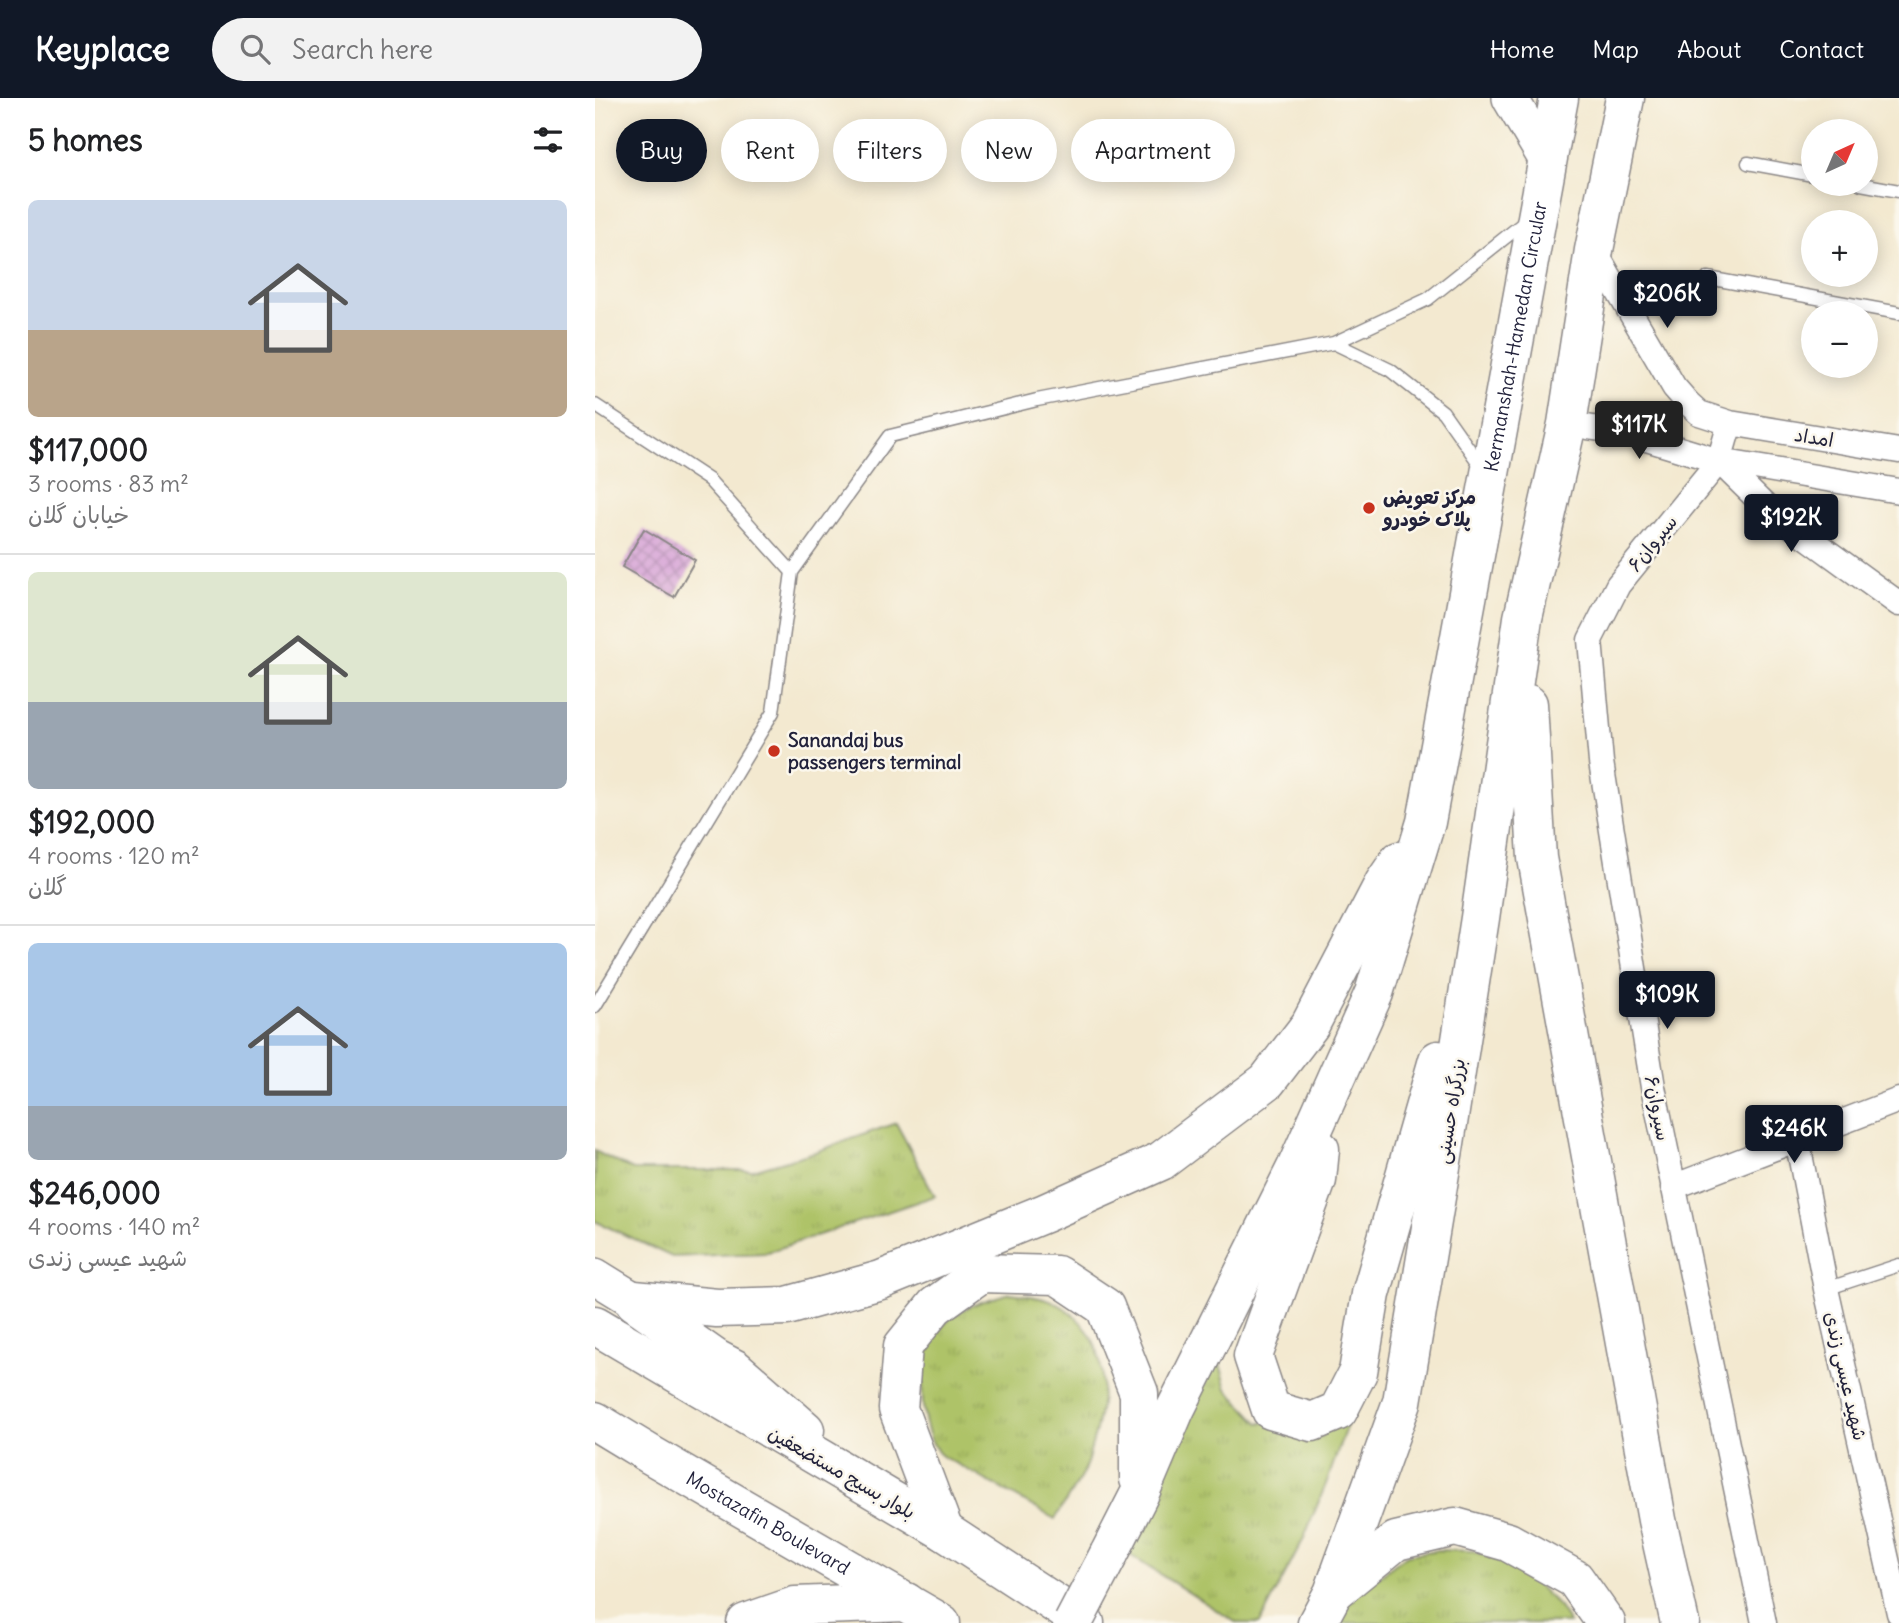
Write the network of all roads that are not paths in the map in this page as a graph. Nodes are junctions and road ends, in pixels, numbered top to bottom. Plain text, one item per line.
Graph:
1 (1510, 98) edge
2 (1559, 98) edge
3 (1625, 98) edge
4 (1548, 162) junction
5 (1748, 163) dead end
6 (1801, 173) edge
7 (1878, 187) edge
8 (1899, 191) edge
9 (1539, 211) junction
10 (1594, 250) junction
11 (1708, 278) dead end
12 (1899, 313) edge
13 (1334, 343) junction
14 (595, 405) edge
15 (1730, 423) junction
16 (1567, 424) junction
17 (1899, 451) edge
18 (1719, 461) junction
19 (1489, 477) junction
20 (1899, 491) edge
21 (792, 572) junction
22 (1899, 604) edge
23 (1523, 618) junction
24 (1426, 822) junction
25 (1480, 918) junction
26 (595, 1006) edge
27 (1899, 1100) edge
28 (1323, 1105) junction
29 (1797, 1139) junction
30 (1673, 1187) junction
31 (1899, 1265) edge
32 (595, 1276) edge
33 (1826, 1289) junction
34 (633, 1300) junction
35 (595, 1325) edge
36 (595, 1421) edge
37 (880, 1495) junction
38 (1139, 1495) junction
39 (944, 1531) junction
40 (906, 1602) junction
41 (1325, 1608) edge
42 (1899, 1612) edge
43 (746, 1623) edge
44 (941, 1623) edge
45 (1073, 1623) edge
46 (1085, 1623) edge
47 (1606, 1623) edge
48 (1681, 1623) edge
49 (1764, 1623) edge

1 - 4 street
2 - 4 highway, Kermanshah-Hamedan Circular
3 - 10 highway
4 - 9 highway, Kermanshah-Hamedan Circular
5 - 6 lane
7 - 8 lane
9 - 13 lane
9 - 19 highway, Kermanshah-Hamedan Circular
10 - 15 street, امداد
10 - 16 highway
11 - 12 lane
13 - 19 lane
13 - 21 lane
14 - 21 lane
15 - 17 street, امداد
15 - 18 street
16 - 18 street, امداد
16 - 23 highway
18 - 20 street, امداد
18 - 22 street
18 - 30 street, سیروان۶
19 - 24 highway, Kermanshah-Hamedan Circular
21 - 26 lane
23 - 25 highway, بزرگراه حسینی
23 - 48 highway
24 - 28 highway
24 - 34 highway
25 - 28 highway
25 - 41 highway, بزرگراه حسینی
27 - 29 street
28 - 38 highway
29 - 30 street
29 - 33 street, شهید عیسی زندی
30 - 49 street, سیروان۶
31 - 33 lane
32 - 34 street
33 - 42 street, شهید عیسی زندی
34 - 37 highway
35 - 37 highway, بلوار بسیج مستضعفین
36 - 40 highway, Mostazafin Boulevard
37 - 39 highway, بلوار بسیج مستضعفین
38 - 39 highway
38 - 45 highway, bridge
39 - 46 highway, بلوار بسیج مستضعفین
40 - 43 highway
40 - 44 highway, Mostazafin Boulevard
41 - 47 highway

